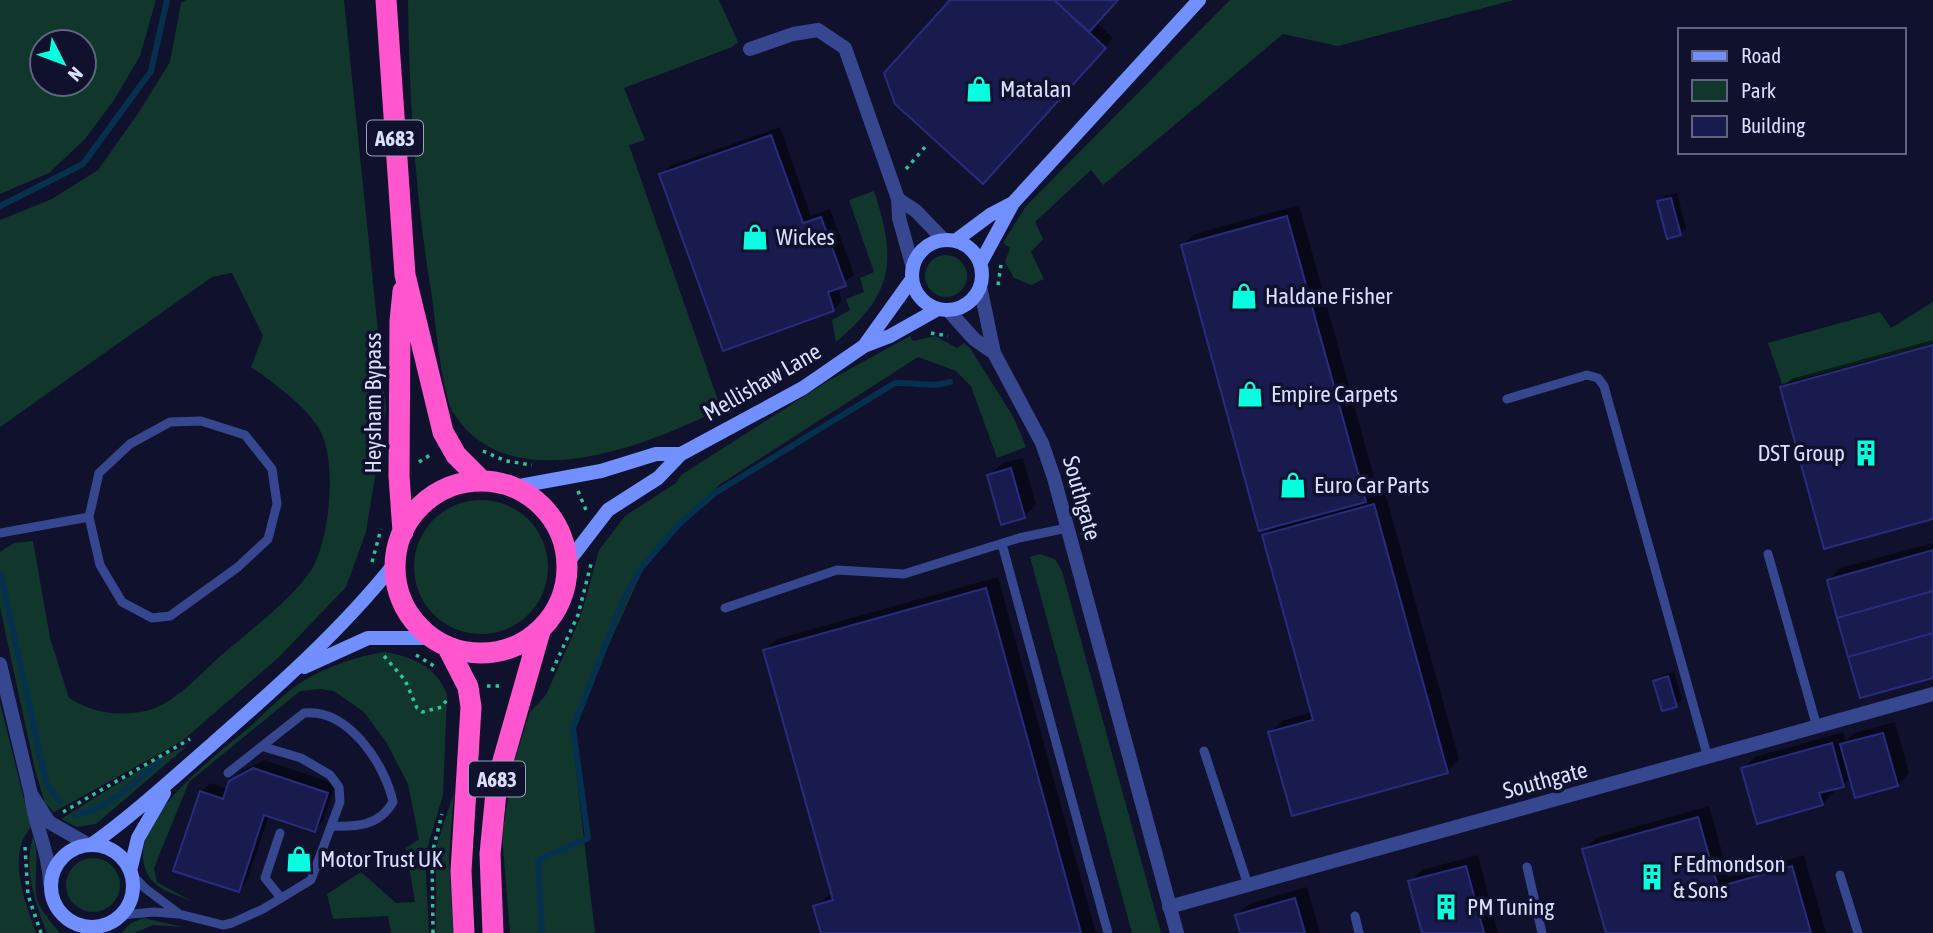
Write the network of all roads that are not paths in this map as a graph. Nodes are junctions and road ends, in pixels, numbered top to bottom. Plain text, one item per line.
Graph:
1 (386, 0) edge
2 (1199, 0) edge
3 (750, 49) dead end
4 (898, 199) junction
5 (1013, 203) junction
6 (949, 241) junction
7 (980, 264) junction
8 (912, 273) junction
9 (405, 275) junction
10 (980, 286) junction
11 (943, 309) junction
12 (864, 346) junction
13 (994, 353) junction
14 (1507, 399) dead end
15 (681, 454) junction
16 (482, 481) junction
17 (514, 487) junction
18 (89, 517) junction
19 (1067, 528) junction
20 (403, 532) junction
21 (0, 533) edge
22 (1002, 544) junction
23 (1768, 554) dead end
24 (395, 562) junction
25 (568, 562) junction
26 (725, 608) dead end
27 (540, 631) junction
28 (439, 642) junction
29 (0, 664) edge
30 (296, 671) junction
31 (1933, 694) edge
32 (1817, 727) junction
33 (264, 747) junction
34 (1204, 751) dead end
35 (1708, 758) junction
36 (182, 770) junction
37 (228, 773) dead end
38 (31, 794) junction
39 (331, 826) junction
40 (280, 833) dead end
41 (90, 845) junction
42 (1527, 867) dead end
43 (131, 872) junction
44 (1840, 875) dead end
45 (51, 883) junction
46 (1248, 885) junction
47 (281, 898) junction
48 (1169, 906) junction
49 (179, 914) junction
50 (64, 916) junction
51 (1355, 916) dead end
52 (119, 917) junction
53 (74, 933) edge
54 (110, 933) edge
55 (464, 933) edge
56 (493, 933) edge
57 (1108, 933) edge
58 (1177, 933) edge
59 (1359, 933) edge
60 (1542, 933) edge
61 (1858, 933) edge

1 - 9 highway, Heysham Bypass / A683
2 - 5 main road
3 - 4 street
4 - 6 street
4 - 8 street
5 - 6 main road
5 - 7 main road
6 - 7 main road
6 - 8 main road
7 - 10 main road
8 - 11 main road
8 - 12 main road, Mellishaw Lane
9 - 16 highway, Heysham Bypass / A683
9 - 20 highway, Heysham Bypass / A683
10 - 11 main road
10 - 13 street, Southgate
11 - 12 main road, Mellishaw Lane
11 - 13 street, Southgate
12 - 15 main road, Mellishaw Lane
13 - 19 street, Southgate
14 - 35 lane
15 - 17 main road, Mellishaw Lane
15 - 25 main road, Mellishaw Lane
16 - 17 highway, A683
16 - 20 highway, A683
17 - 25 highway, A683
18 - 18 lane
18 - 21 lane
19 - 22 lane
19 - 48 street, Southgate
20 - 24 highway, A683
22 - 26 lane
22 - 57 lane
23 - 32 lane
24 - 28 highway, A683
24 - 30 main road
25 - 27 highway, A683
27 - 28 highway, A683
27 - 56 highway, A683
28 - 30 main road
28 - 55 highway, A683
29 - 38 street
30 - 36 main road
31 - 32 street, Southgate
32 - 35 street, Southgate
33 - 37 lane
33 - 39 lane
33 - 39 lane
34 - 46 lane
35 - 46 street, Southgate
36 - 41 main road
36 - 43 main road
38 - 41 street
38 - 45 street
39 - 47 lane
40 - 47 lane
41 - 43 main road
41 - 45 main road
42 - 60 lane
43 - 49 lane
43 - 52 main road
44 - 61 lane
45 - 50 main road
46 - 48 street, Southgate
47 - 49 lane
48 - 58 street, Southgate
49 - 52 lane
50 - 52 main road
50 - 53 main road
51 - 59 lane
52 - 54 main road

